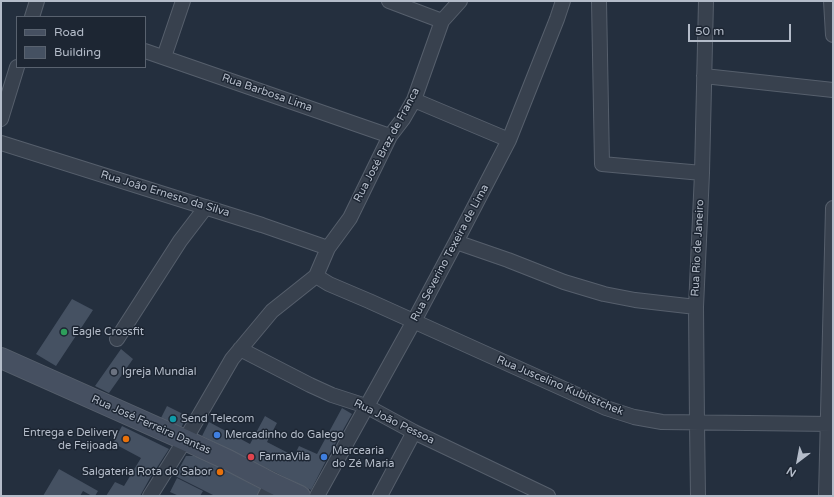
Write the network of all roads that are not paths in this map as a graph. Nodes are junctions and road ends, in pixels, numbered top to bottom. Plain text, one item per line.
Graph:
1 (183, 1) edge
2 (389, 1) edge
3 (460, 1) edge
4 (562, 1) edge
5 (598, 1) edge
6 (706, 1) edge
7 (831, 1) edge
8 (442, 22) junction
9 (833, 35) edge
10 (146, 51) edge
11 (164, 57) junction
12 (17, 68) edge
13 (704, 76) junction
14 (833, 90) edge
15 (414, 100) junction
16 (1, 119) edge
17 (390, 136) junction
18 (509, 140) junction
19 (1, 143) edge
20 (702, 173) junction
21 (206, 208) junction
22 (833, 208) edge
23 (456, 242) junction
24 (328, 248) junction
25 (316, 276) junction
26 (696, 307) junction
27 (414, 321) junction
28 (117, 339) dead end
29 (240, 349) junction
30 (1, 358) edge
31 (366, 406) junction
32 (697, 422) junction
33 (830, 424) edge
34 (414, 432) junction
35 (185, 440) junction
36 (268, 490) edge
37 (150, 496) edge
38 (300, 496) edge
39 (317, 496) edge
40 (380, 496) edge
41 (548, 496) edge
42 (698, 496) edge
43 (826, 496) edge

1 - 11 street
2 - 8 street
3 - 8 street, Rua José Braz de Franca
4 - 18 street, Rua Severino Texeira de Lima
5 - 20 street
6 - 13 street, Rua Rio de Janeiro
7 - 9 street
8 - 15 street, Rua José Braz de Franca
10 - 11 street, Rua Barbosa Lima
11 - 17 street, Rua Barbosa Lima
12 - 16 street
13 - 14 street
13 - 20 street, Rua Rio de Janeiro
15 - 17 street, Rua José Braz de Franca
15 - 18 street
17 - 24 street, Rua José Braz de Franca
18 - 23 street, Rua Severino Texeira de Lima
19 - 21 street, Rua João Ernesto da Silva
20 - 26 street, Rua Rio de Janeiro
21 - 24 street, Rua João Ernesto da Silva
21 - 28 street
22 - 33 street
23 - 26 street
23 - 27 street, Rua Severino Texeira de Lima
24 - 25 street, Rua José Braz de Franca
25 - 27 street
25 - 29 street, Rua José Braz de Franca
26 - 32 street, Rua Rio de Janeiro
27 - 31 street, Rua Severino Texeira de Lima
27 - 32 street, Rua Juscelino Kubitstchek
29 - 31 street, Rua João Pessoa
29 - 35 street, Rua José Braz de Franca
30 - 35 street, Rua José Ferreira Dantas
31 - 34 street, Rua João Pessoa
31 - 39 street, Rua Severino Texeira de Lima
32 - 33 street, Rua Juscelino Kubitstchek
32 - 42 street, Rua Rio de Janeiro
33 - 43 street
34 - 40 street
34 - 41 street, Rua João Pessoa
35 - 36 street, Rua José Ferreira Dantas
35 - 37 street, Rua José Braz de Franca
36 - 38 street, Rua José Ferreira Dantas

